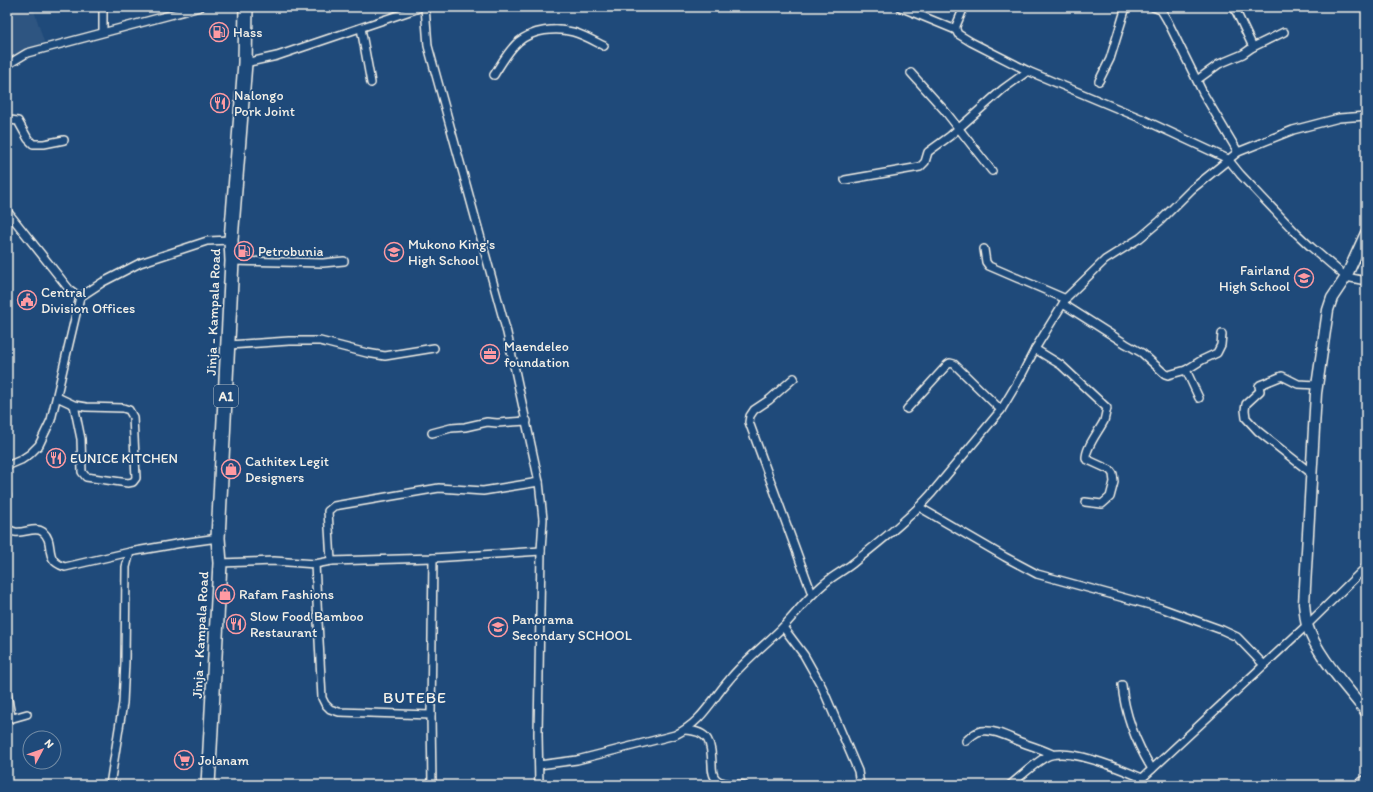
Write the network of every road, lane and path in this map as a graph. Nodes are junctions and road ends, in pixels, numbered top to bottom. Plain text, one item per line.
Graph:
1 (103, 7) edge
2 (200, 7) edge
3 (246, 7) edge
4 (422, 7) edge
5 (426, 7) edge
6 (900, 7) edge
7 (964, 7) edge
8 (1126, 7) edge
9 (1154, 7) edge
10 (1234, 7) edge
11 (1160, 9) edge
12 (174, 10) edge
13 (361, 28) junction
14 (956, 30) junction
15 (103, 32) junction
16 (1284, 32) dead end
17 (604, 46) dead end
18 (1252, 47) junction
19 (245, 63) junction
20 (7, 65) edge
21 (1028, 71) junction
22 (912, 73) dead end
23 (494, 75) dead end
24 (1197, 80) junction
25 (1099, 81) dead end
26 (371, 83) dead end
27 (1366, 116) edge
28 (7, 123) edge
29 (959, 128) junction
30 (64, 140) dead end
31 (1238, 152) junction
32 (1228, 159) junction
33 (992, 171) dead end
34 (845, 180) dead end
35 (7, 211) edge
36 (1366, 233) edge
37 (231, 240) junction
38 (984, 249) dead end
39 (232, 261) junction
40 (344, 261) dead end
41 (1346, 276) junction
42 (1366, 281) edge
43 (80, 297) junction
44 (1065, 301) junction
45 (1222, 334) dead end
46 (228, 345) junction
47 (434, 348) dead end
48 (1035, 349) junction
49 (1186, 370) junction
50 (794, 378) dead end
51 (1317, 385) junction
52 (57, 397) junction
53 (1200, 398) dead end
54 (74, 405) junction
55 (907, 409) dead end
56 (1001, 410) junction
57 (527, 421) junction
58 (432, 433) dead end
59 (7, 466) edge
60 (1310, 473) junction
61 (539, 482) junction
62 (7, 496) edge
63 (1086, 502) dead end
64 (919, 507) junction
65 (7, 521) edge
66 (7, 527) edge
67 (218, 538) junction
68 (541, 551) junction
69 (130, 552) junction
70 (433, 558) junction
71 (331, 561) junction
72 (220, 563) junction
73 (314, 564) junction
74 (1366, 567) edge
75 (812, 594) junction
76 (1307, 625) junction
77 (783, 627) junction
78 (1264, 665) junction
79 (1122, 685) dead end
80 (7, 693) edge
81 (1366, 712) edge
82 (27, 714) dead end
83 (431, 716) junction
84 (685, 730) junction
85 (966, 741) dead end
86 (1052, 754) junction
87 (539, 765) junction
88 (1152, 769) junction
89 (1142, 778) junction
90 (1366, 779) edge
91 (110, 785) edge
92 (208, 785) edge
93 (432, 785) edge
94 (539, 785) edge
95 (744, 785) edge
96 (860, 785) edge
97 (1010, 785) edge
98 (1135, 785) edge
99 (1356, 785) edge

1 - 15 street
2 - 12 street
3 - 19 highway, Jinja - Kampala Road / A1
4 - 13 street
5 - 57 street
6 - 14 street
7 - 14 street
8 - 25 street
9 - 11 street
10 - 18 street
11 - 24 street
12 - 15 street
13 - 19 street
13 - 26 street
14 - 21 street
15 - 20 street
16 - 18 street
17 - 23 street
18 - 24 street
19 - 37 highway, Jinja - Kampala Road / A1
21 - 29 street
21 - 32 street
22 - 29 street
24 - 31 street
27 - 31 street
28 - 30 street
29 - 33 street
29 - 34 street
31 - 32 street
32 - 41 street
32 - 44 street
35 - 43 street
36 - 41 street
37 - 39 highway, Jinja - Kampala Road / A1
37 - 43 street
38 - 44 street
39 - 40 street
39 - 46 highway, Jinja - Kampala Road / A1
41 - 42 street
41 - 51 street
43 - 52 street
44 - 48 street
44 - 49 street
45 - 49 street
46 - 47 street
46 - 67 highway, Jinja - Kampala Road / A1
48 - 56 street
48 - 63 street
49 - 53 street
50 - 75 street
51 - 60 street
51 - 60 street
52 - 54 street
52 - 59 street
54 - 54 street
55 - 56 street
56 - 64 street
57 - 58 street
57 - 61 street
60 - 76 street
61 - 68 street
61 - 71 street
62 - 65 street
64 - 75 street
64 - 78 street
66 - 69 street
67 - 69 street
67 - 72 highway, Jinja - Kampala Road / A1
68 - 70 street
68 - 87 street
69 - 91 street
70 - 71 street
70 - 83 street
71 - 73 street
72 - 73 street
72 - 92 highway, Jinja - Kampala Road / A1
73 - 83 street
74 - 76 street
75 - 77 street
76 - 78 street
76 - 81 street
77 - 84 street
77 - 96 street
78 - 88 street
79 - 88 street
80 - 82 street
83 - 93 street
84 - 87 street
84 - 95 street
85 - 86 street
86 - 89 street
86 - 97 street
87 - 94 street
88 - 89 street
89 - 98 street
90 - 99 street

